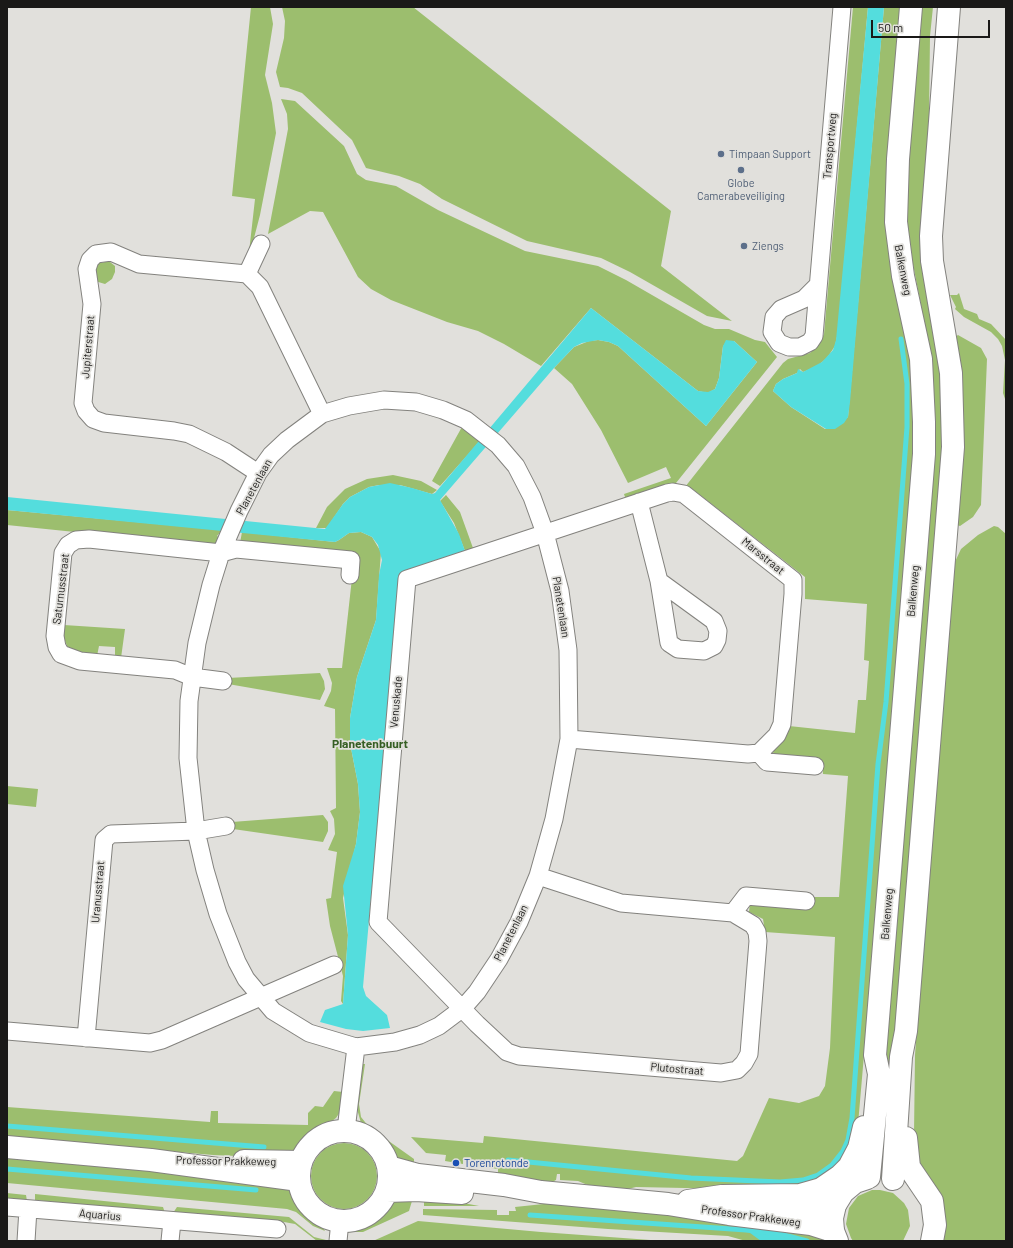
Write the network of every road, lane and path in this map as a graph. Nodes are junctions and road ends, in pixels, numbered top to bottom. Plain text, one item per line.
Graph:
1 (842, 7) edge
2 (911, 7) edge
3 (949, 7) edge
4 (261, 244) dead end
5 (248, 274) junction
6 (818, 284) dead end
7 (322, 414) junction
8 (258, 473) junction
9 (639, 502) junction
10 (545, 533) junction
11 (225, 545) junction
12 (350, 575) dead end
13 (659, 581) dead end
14 (192, 677) junction
15 (223, 681) dead end
16 (569, 739) junction
17 (759, 753) junction
18 (815, 766) dead end
19 (226, 826) dead end
20 (196, 831) junction
21 (538, 876) junction
22 (806, 901) dead end
23 (733, 913) junction
24 (334, 965) dead end
25 (260, 996) junction
26 (463, 1008) junction
27 (7, 1031) edge
28 (906, 1031) junction
29 (86, 1038) junction
30 (356, 1048) junction
31 (876, 1055) junction
32 (346, 1130) junction
33 (7, 1147) edge
34 (389, 1167) junction
35 (300, 1171) junction
36 (869, 1177) junction
37 (893, 1179) junction
38 (387, 1191) junction
39 (541, 1192) junction
40 (678, 1202) junction
41 (835, 1205) junction
42 (7, 1207) edge
43 (28, 1209) junction
44 (172, 1221) junction
45 (277, 1229) dead end
46 (339, 1231) edge
47 (835, 1236) edge
48 (26, 1241) edge
49 (170, 1241) edge
50 (918, 1241) edge
51 (932, 1241) edge

1 - 6 street, Transportweg
2 - 31 main road, Balkenweg
3 - 28 main road
4 - 5 street
5 - 7 street
5 - 8 street, Jupiterstraat
7 - 8 street, Planetenlaan
7 - 10 street, Planetenlaan
8 - 11 street, Planetenlaan
9 - 10 street, Marsstraat
9 - 13 street
9 - 17 street, Marsstraat
10 - 16 street, Planetenlaan
10 - 26 street, Venuskade
11 - 12 street
11 - 14 street, Planetenlaan
11 - 14 street, Saturnusstraat
14 - 15 street
14 - 20 street, Planetenlaan
16 - 17 street
16 - 21 street, Planetenlaan
17 - 18 street
19 - 20 street
20 - 25 street, Planetenlaan
20 - 29 street, Uranusstraat
21 - 23 street, Plutostraat
21 - 26 street, Planetenlaan
22 - 23 street
23 - 26 street, Plutostraat
24 - 25 street
25 - 29 street
25 - 30 street, Planetenlaan
26 - 30 street, Planetenlaan
27 - 29 street
28 - 37 main road
28 - 51 main road
30 - 32 street
31 - 36 main road, Balkenweg
31 - 40 main road
32 - 34 main road
32 - 35 main road
33 - 35 main road, Professor Prakkeweg
34 - 38 main road
34 - 39 main road, Professor Prakkeweg
35 - 46 main road
36 - 37 main road
36 - 41 main road
37 - 50 main road
38 - 39 main road, Professor Prakkeweg
38 - 46 main road
39 - 40 main road, Professor Prakkeweg
40 - 41 main road, Professor Prakkeweg
40 - 47 main road, Professor Prakkeweg
41 - 47 main road
42 - 43 street, Aquarius
43 - 44 street, Aquarius
43 - 48 street
44 - 45 street, Aquarius
44 - 49 street

